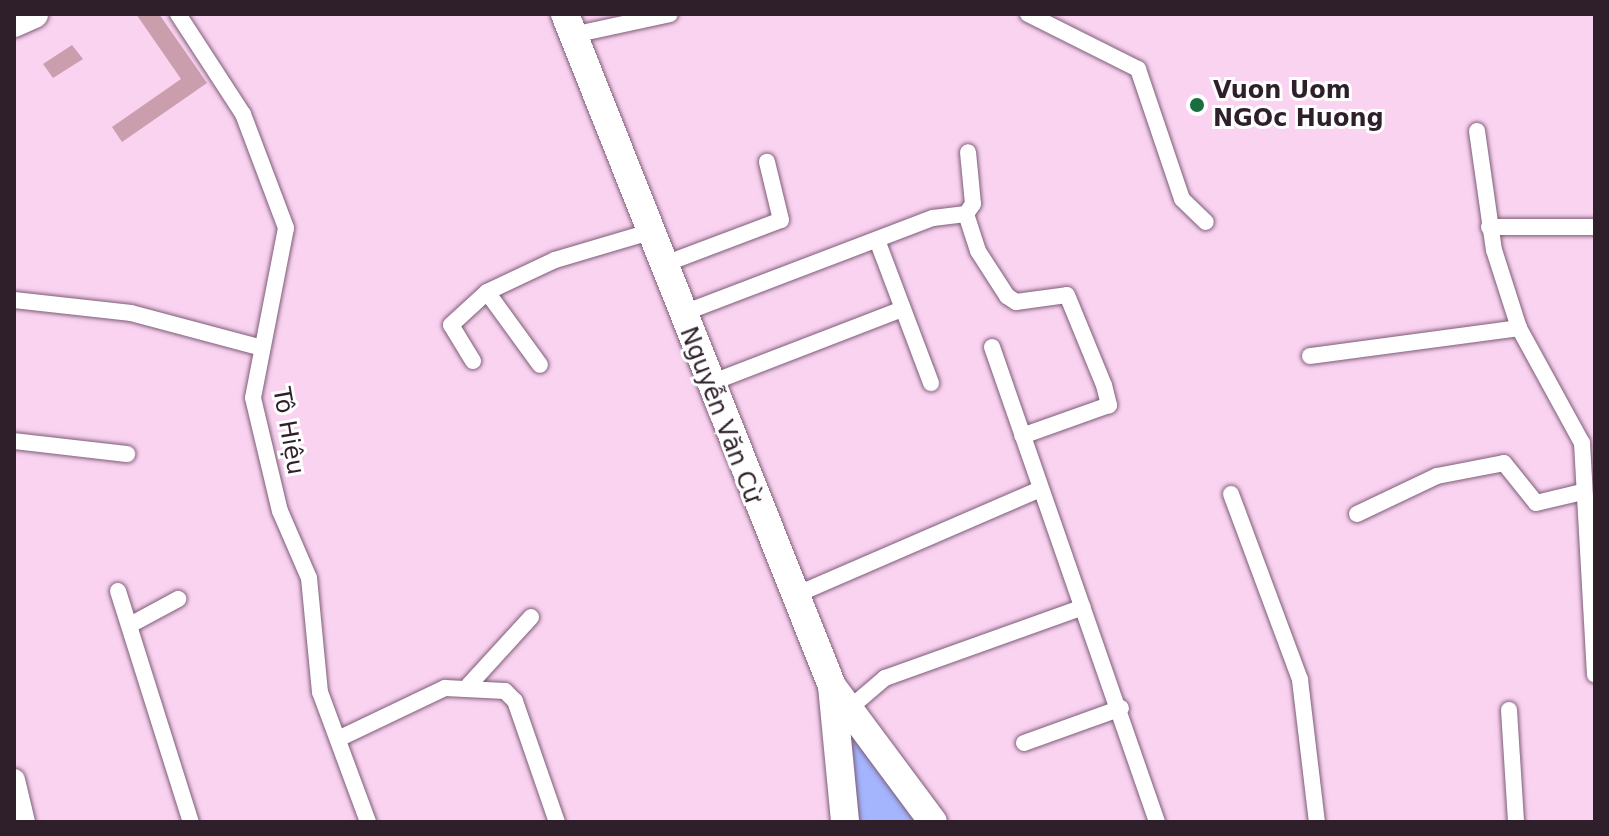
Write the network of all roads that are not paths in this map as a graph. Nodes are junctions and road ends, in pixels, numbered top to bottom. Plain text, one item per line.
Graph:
1 (34, 14) edge
2 (178, 14) edge
3 (670, 14) edge
4 (1028, 14) edge
5 (14, 23) edge
6 (569, 24) edge
7 (1477, 131) dead end
8 (968, 152) dead end
9 (767, 162) dead end
10 (966, 214) junction
11 (1206, 222) dead end
12 (1489, 227) junction
13 (1595, 227) edge
14 (646, 233) junction
15 (877, 240) junction
16 (662, 265) junction
17 (487, 292) junction
18 (14, 300) edge
19 (902, 309) junction
20 (681, 314) junction
21 (1519, 328) junction
22 (259, 347) junction
23 (992, 347) dead end
24 (1310, 356) dead end
25 (473, 361) dead end
26 (540, 365) dead end
27 (931, 383) dead end
28 (708, 384) junction
29 (1022, 436) junction
30 (1588, 440) edge
31 (14, 441) edge
32 (127, 454) dead end
33 (1040, 489) junction
34 (1586, 492) edge
35 (1231, 494) dead end
36 (1357, 514) dead end
37 (118, 591) dead end
38 (791, 597) junction
39 (178, 599) dead end
40 (1083, 607) junction
41 (531, 617) dead end
42 (130, 625) junction
43 (1595, 675) edge
44 (469, 685) junction
45 (832, 686) junction
46 (851, 707) junction
47 (1121, 708) junction
48 (1509, 710) dead end
49 (338, 739) junction
50 (1024, 743) dead end
51 (14, 780) edge
52 (188, 821) edge
53 (24, 822) edge
54 (368, 822) edge
55 (557, 822) edge
56 (845, 822) edge
57 (933, 822) edge
58 (1157, 822) edge
59 (1317, 822) edge
60 (1516, 822) edge

1 - 5 highway
2 - 22 street, Tô Hiệu
3 - 6 street
4 - 11 street
6 - 14 highway, Nguyễn Văn Cừ
7 - 12 street
8 - 10 street
9 - 16 street
10 - 15 street
10 - 29 street
12 - 13 street
12 - 21 street
14 - 16 highway, Nguyễn Văn Cừ
14 - 17 street
15 - 19 street
15 - 20 street
16 - 20 highway, Nguyễn Văn Cừ
17 - 25 street
17 - 26 street
18 - 22 street
19 - 27 street
19 - 28 street
20 - 28 highway, Nguyễn Văn Cừ
21 - 24 street
21 - 30 street
22 - 49 street, Tô Hiệu
23 - 29 street
28 - 38 highway, Nguyễn Văn Cừ
29 - 33 street
30 - 34 street
31 - 32 street
33 - 38 street
33 - 40 street
34 - 36 street
34 - 43 street
35 - 59 street
37 - 42 street
38 - 45 highway, Nguyễn Văn Cừ
39 - 42 street
40 - 46 street
40 - 47 street
41 - 44 street
42 - 52 street
44 - 49 street
44 - 55 street
45 - 46 highway
45 - 56 highway, Nguyễn Văn Cừ
46 - 57 highway
47 - 50 street
47 - 58 street
48 - 60 street
49 - 54 street, Tô Hiệu
51 - 53 street

